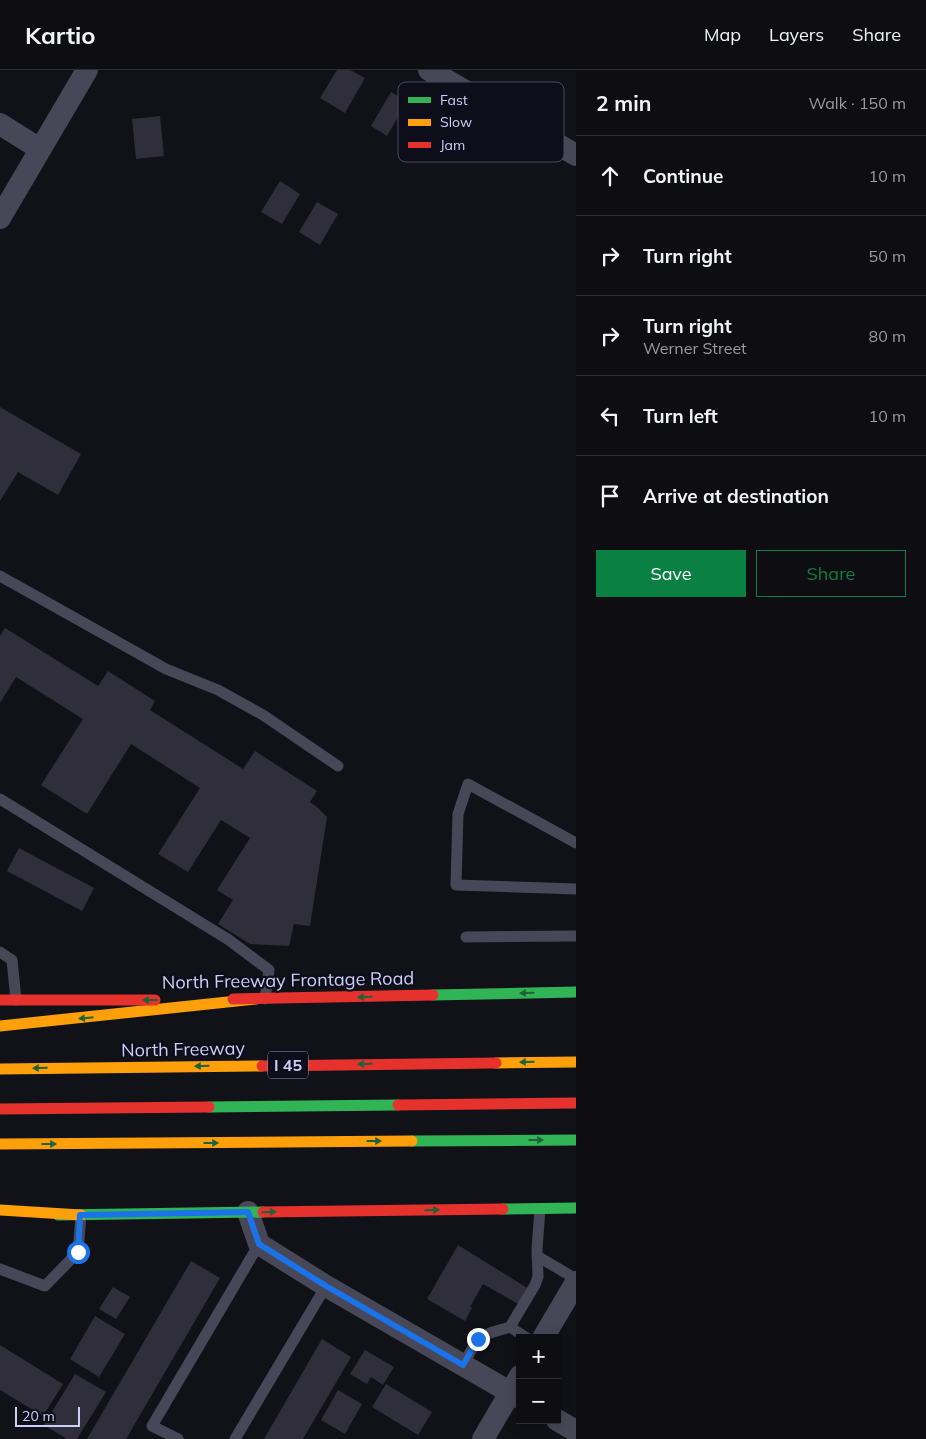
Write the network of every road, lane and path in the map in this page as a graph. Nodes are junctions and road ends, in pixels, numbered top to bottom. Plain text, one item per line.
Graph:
1 (87, 70) edge
2 (429, 70) edge
3 (450, 82) edge
4 (0, 124) edge
5 (564, 148) edge
6 (40, 149) junction
7 (576, 155) edge
8 (0, 218) edge
9 (0, 576) edge
10 (338, 766) dead end
11 (0, 799) edge
12 (576, 843) edge
13 (576, 889) edge
14 (576, 936) edge
15 (466, 937) dead end
16 (0, 952) edge
17 (576, 992) edge
18 (261, 999) junction
19 (0, 1000) edge
20 (16, 1000) junction
21 (0, 1026) edge
22 (576, 1062) edge
23 (0, 1069) edge
24 (576, 1103) edge
25 (0, 1109) edge
26 (576, 1140) edge
27 (0, 1144) edge
28 (576, 1208) edge
29 (540, 1209) junction
30 (0, 1210) edge
31 (248, 1212) junction
32 (80, 1215) junction
33 (0, 1216) edge
34 (259, 1244) junction
35 (537, 1256) junction
36 (0, 1269) edge
37 (576, 1281) edge
38 (326, 1286) junction
39 (510, 1327) junction
40 (521, 1334) edge
41 (545, 1334) edge
42 (463, 1365) junction
43 (516, 1389) edge
44 (561, 1422) edge
45 (576, 1431) edge
46 (178, 1439) edge
47 (235, 1439) edge
48 (483, 1439) edge

1 - 6 street
2 - 3 street
4 - 6 street
5 - 7 street
6 - 8 street
9 - 10 lane
11 - 18 lane
12 - 13 lane
14 - 15 lane
16 - 20 lane
17 -> 18 main road, North Freeway Frontage Road
18 -> 20 main road, North Freeway Frontage Road
18 -> 21 main road
19 - 20 main road, North Freeway Frontage Road
22 -> 23 main road, North Freeway / I 45
24 - 25 main road
27 -> 26 main road
28 - 29 main road
31 -> 29 main road
29 - 35 lane
30 - 32 main road
31 - 32 main road
31 - 34 street
32 - 33 main road
32 - 36 lane
34 - 38 street
34 - 46 lane
35 - 37 lane
35 - 39 lane
37 - 41 street
38 - 42 street
38 - 47 lane
39 - 40 lane
39 - 42 lane
42 - 43 street
43 - 48 street
44 - 45 street

